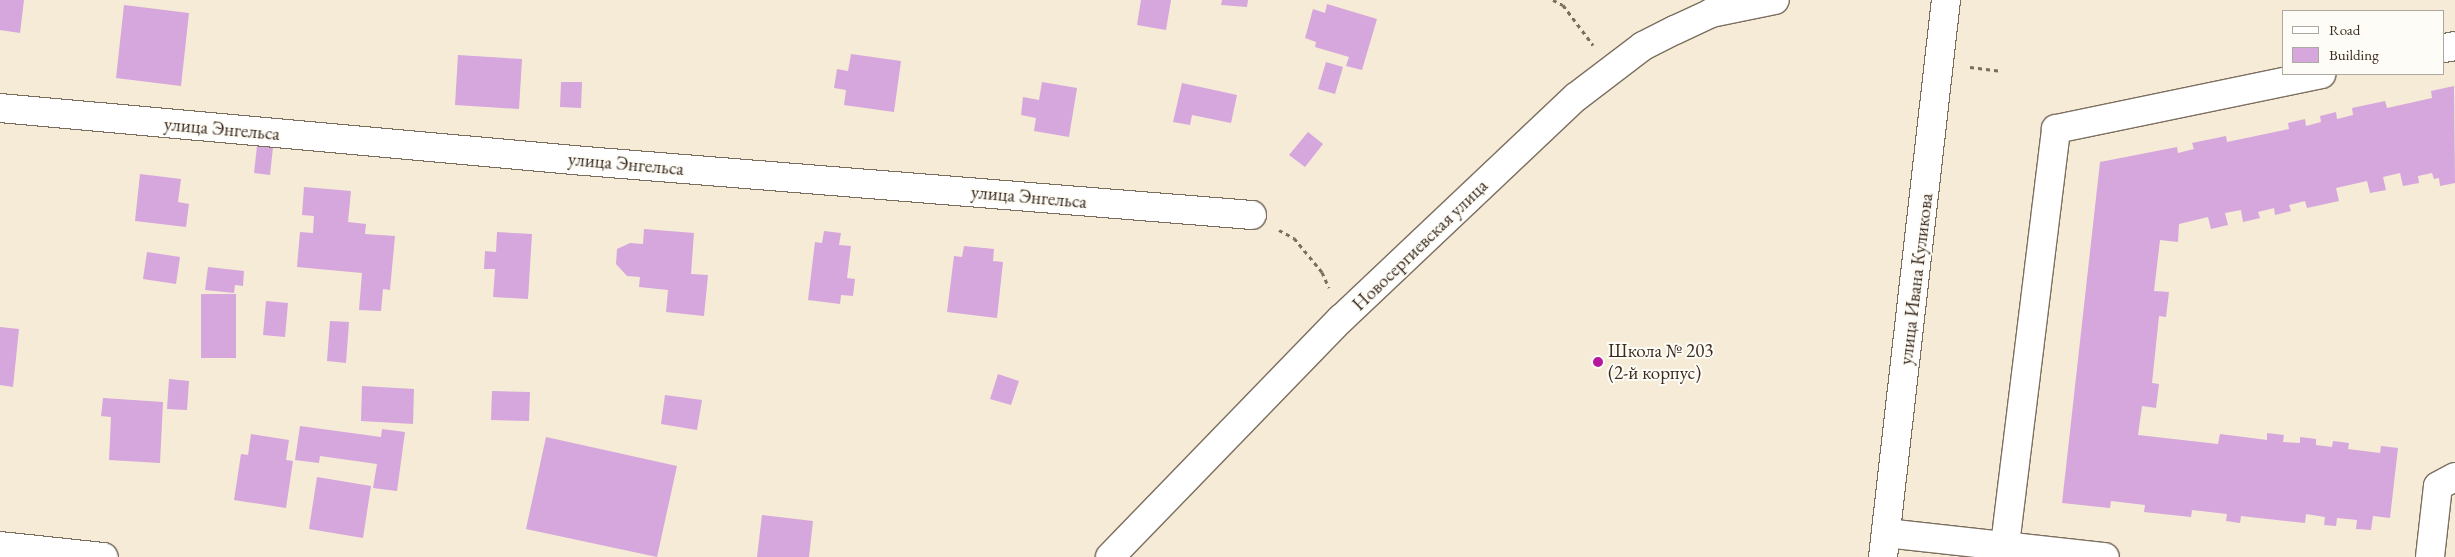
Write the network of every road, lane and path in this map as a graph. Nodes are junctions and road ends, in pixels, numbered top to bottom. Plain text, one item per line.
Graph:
1 (1553, 0) edge
2 (1775, 0) edge
3 (1946, 0) edge
4 (1609, 71) junction
5 (2316, 75) edge
6 (0, 108) edge
7 (1252, 215) joint
8 (1341, 319) junction
9 (2455, 477) edge
10 (1884, 545) edge
11 (0, 546) edge
12 (2005, 546) junction
13 (1126, 552) edge
14 (103, 557) edge
15 (2105, 557) edge
16 (2430, 557) edge

1 - 4 path
2 - 4 street, Новосергиевская улица
3 - 10 street, улица Ивана Куликова
4 - 8 street, Новосергиевская улица
5 - 12 street
6 - 7 street, улица Энгельса
7 - 8 path
8 - 13 street, Новосергиевская улица
9 - 16 street
10 - 12 street
11 - 14 street
12 - 15 street

